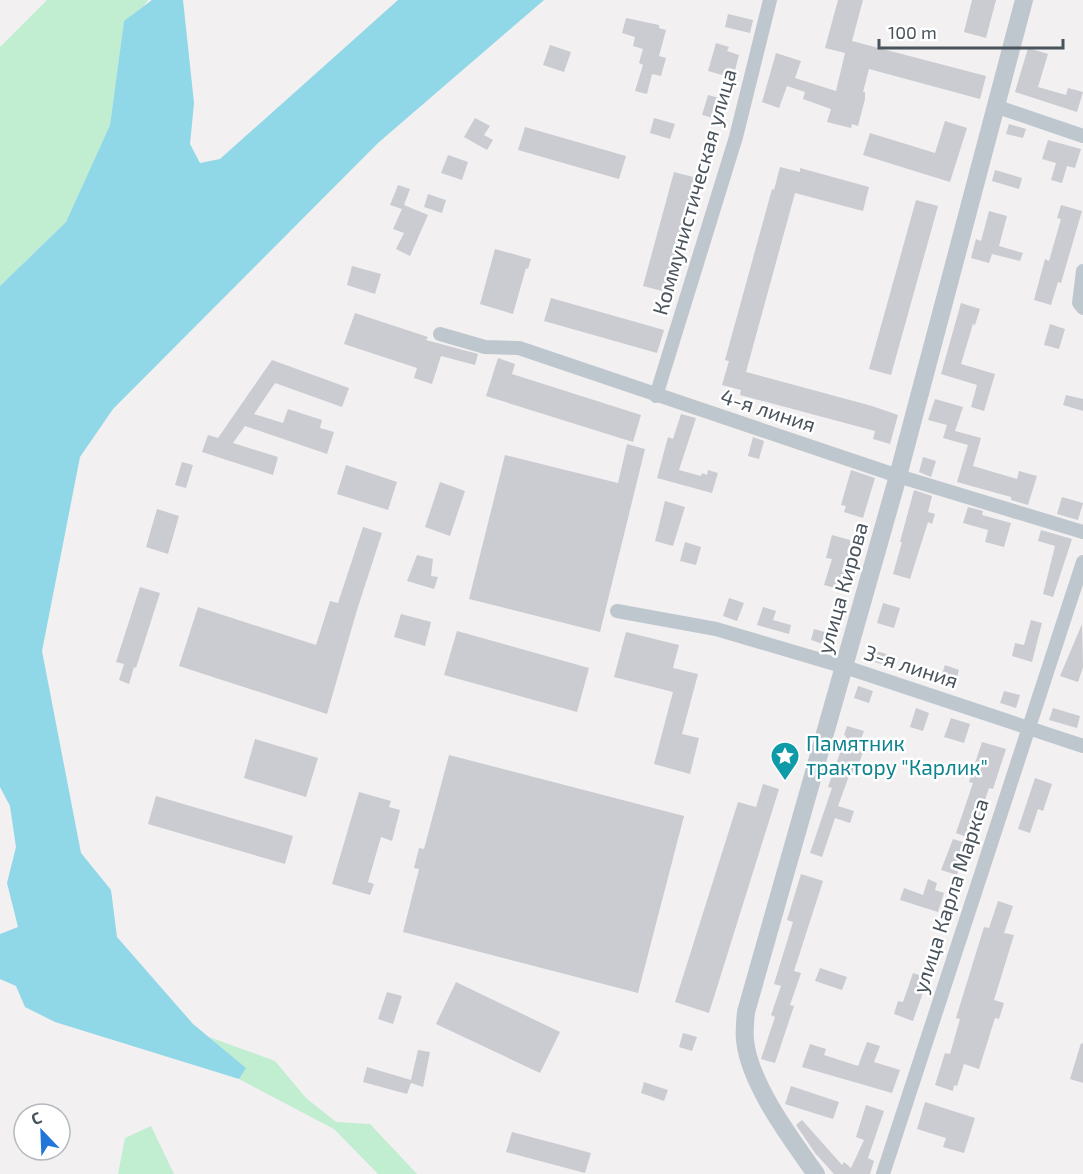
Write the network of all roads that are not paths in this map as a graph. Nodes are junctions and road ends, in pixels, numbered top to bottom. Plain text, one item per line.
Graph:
1 (770, 0) edge
2 (1024, 0) edge
3 (995, 106) junction
4 (1083, 136) edge
5 (1083, 271) edge
6 (1083, 308) edge
7 (440, 334) dead end
8 (656, 396) junction
9 (898, 476) junction
10 (1083, 532) edge
11 (1083, 562) edge
12 (617, 611) dead end
13 (845, 667) junction
14 (1028, 728) junction
15 (1083, 746) edge
16 (816, 1174) edge
17 (883, 1174) edge

1 - 8 street, Коммунистическая улица
2 - 3 street, улица Кирова
3 - 4 street
3 - 9 street, улица Кирова
5 - 6 street
7 - 8 street, 4-я линия
8 - 9 street, 4-я линия
9 - 10 street, 4-я линия
9 - 13 street, улица Кирова
11 - 14 street, улица Карла Маркса
12 - 13 street, 3-я линия
13 - 14 street, 3-я линия
13 - 16 street, улица Кирова
14 - 15 street, 3-я линия
14 - 17 street, улица Карла Маркса

